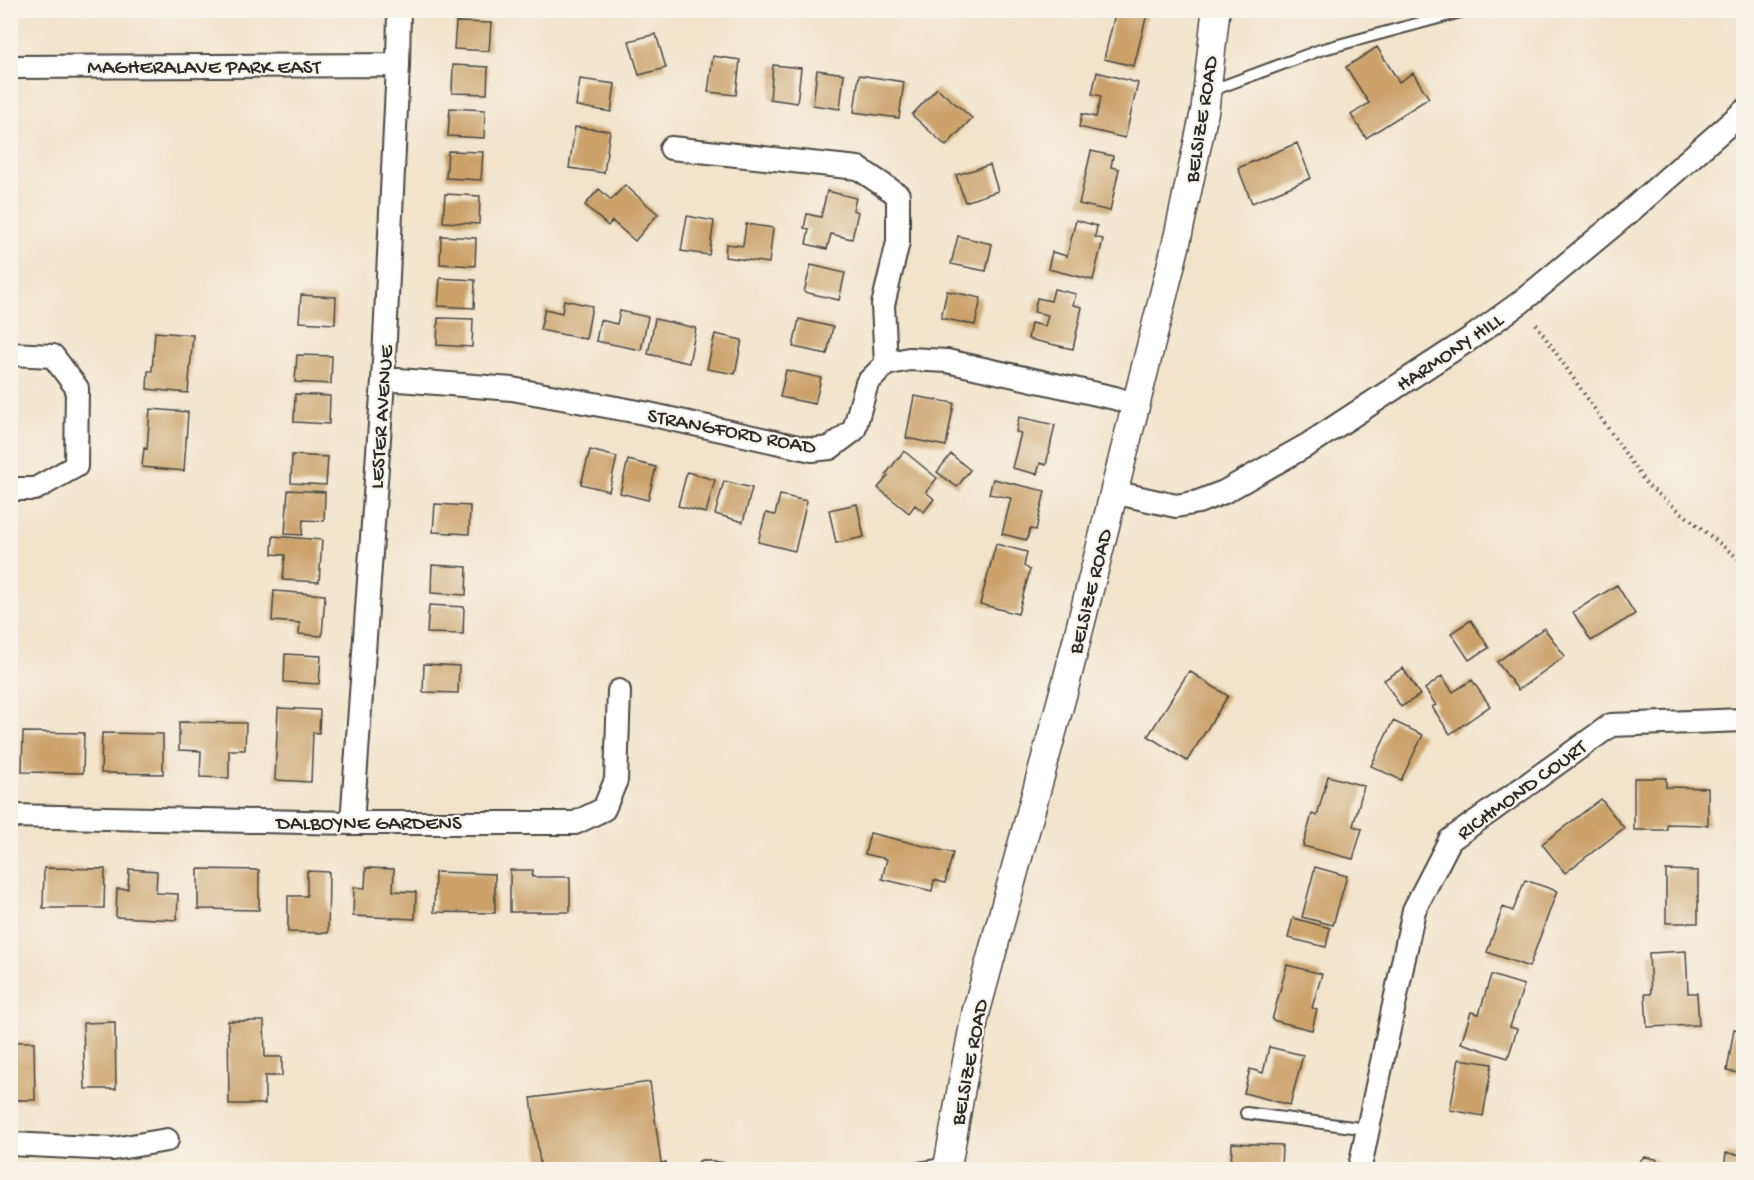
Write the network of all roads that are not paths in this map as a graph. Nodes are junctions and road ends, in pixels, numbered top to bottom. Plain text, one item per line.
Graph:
1 (399, 10) edge
2 (1216, 10) edge
3 (1468, 10) edge
4 (398, 65) junction
5 (10, 67) edge
6 (1207, 92) junction
7 (1743, 111) edge
8 (671, 148) dead end
9 (10, 354) edge
10 (886, 363) junction
11 (383, 381) junction
12 (1136, 405) junction
13 (10, 489) edge
14 (1113, 492) junction
15 (619, 691) dead end
16 (1743, 720) edge
17 (10, 816) edge
18 (352, 823) junction
19 (1246, 1113) dead end
20 (1368, 1129) junction
21 (166, 1140) dead end
22 (10, 1144) edge
23 (1361, 1162) dead end
24 (948, 1166) edge
25 (703, 1170) edge
26 (730, 1170) edge
27 (907, 1170) edge

1 - 4 street, LESTER AVENUE
2 - 6 street, BELSIZE ROAD
3 - 6 lane
4 - 5 street, MAGHERALAVE PARK EAST
4 - 11 street, LESTER AVENUE
6 - 12 street, BELSIZE ROAD
7 - 14 street, HARMONY HILL
8 - 10 street
9 - 13 street
10 - 11 street, STRANGFORD ROAD
10 - 12 street
11 - 18 street, LESTER AVENUE
12 - 14 street, BELSIZE ROAD
14 - 24 street, BELSIZE ROAD
15 - 18 street, DALBOYNE GARDENS
16 - 20 street, RICHMOND COURT
17 - 18 street, DALBOYNE GARDENS
19 - 20 lane
20 - 23 street, RICHMOND COURT
21 - 22 street
24 - 27 lane
25 - 26 lane

